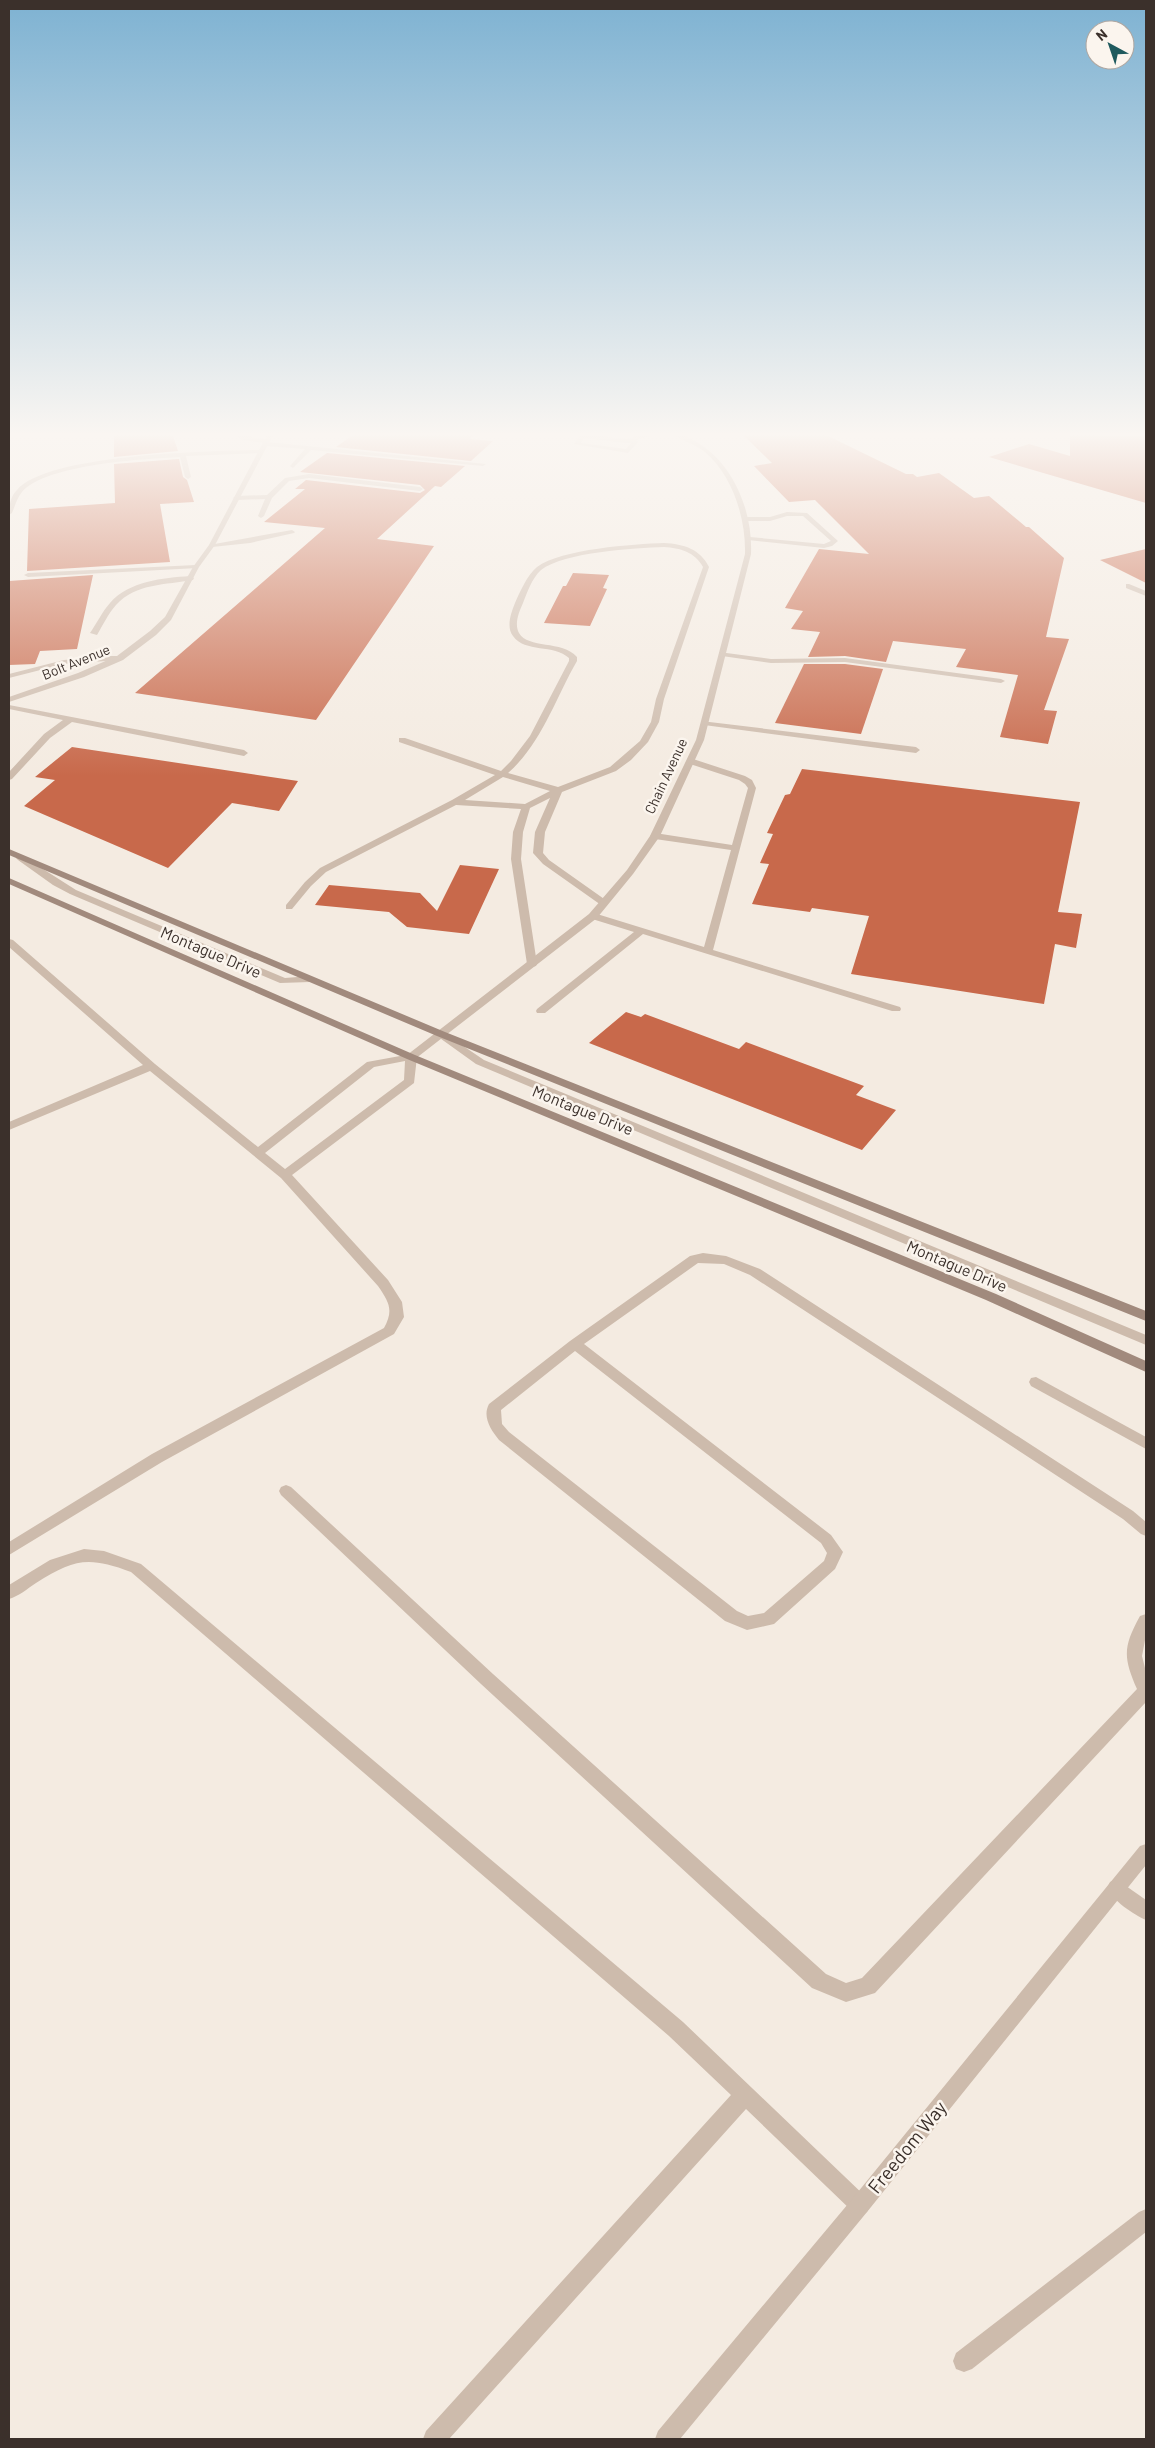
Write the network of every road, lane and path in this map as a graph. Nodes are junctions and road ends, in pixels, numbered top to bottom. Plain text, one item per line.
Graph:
1 (210, 547) edge
2 (642, 547) edge
3 (679, 547) edge
4 (749, 547) edge
5 (196, 567) junction
6 (28, 575) dead end
7 (190, 578) junction
8 (1128, 586) dead end
9 (1146, 594) edge
10 (94, 633) dead end
11 (722, 654) junction
12 (120, 658) junction
13 (9, 676) edge
14 (1001, 681) dead end
15 (9, 700) edge
16 (9, 707) edge
17 (70, 719) junction
18 (704, 723) junction
19 (402, 740) dead end
20 (916, 750) dead end
21 (244, 753) dead end
22 (690, 761) junction
23 (502, 774) junction
24 (9, 777) edge
25 (558, 790) junction
26 (455, 802) junction
27 (526, 806) junction
28 (655, 836) junction
29 (736, 848) junction
30 (9, 852) edge
31 (21, 858) joint
32 (9, 881) edge
33 (604, 903) junction
34 (289, 907) dead end
35 (592, 916) junction
36 (642, 930) junction
37 (9, 942) edge
38 (708, 951) junction
39 (532, 964) junction
40 (310, 979) joint
41 (896, 1009) dead end
42 (541, 1011) dead end
43 (441, 1034) junction
44 (411, 1057) junction
45 (151, 1066) junction
46 (9, 1126) edge
47 (257, 1153) junction
48 (285, 1175) junction
49 (1146, 1316) edge
50 (1146, 1340) edge
51 (575, 1344) junction
52 (1146, 1367) edge
53 (1036, 1382) dead end
54 (1146, 1444) edge
55 (286, 1491) dead end
56 (1146, 1530) edge
57 (9, 1549) edge
58 (9, 1593) edge
59 (1146, 1621) edge
60 (1146, 1691) edge
61 (1146, 1852) edge
62 (1116, 1888) junction
63 (1146, 1911) edge
64 (745, 2094) junction
65 (860, 2205) junction
66 (1146, 2219) edge
67 (964, 2361) dead end
68 (434, 2439) edge
69 (666, 2439) edge

1 - 5 street, Bolt Avenue
2 - 23 street
3 - 25 street
4 - 11 street, Chain Avenue
5 - 6 street
5 - 7 street, Bolt Avenue
7 - 10 street
7 - 12 street, Bolt Avenue
8 - 9 street
11 - 14 street
11 - 18 street, Chain Avenue
12 - 13 street
12 - 15 street, Bolt Avenue
16 - 17 street
17 - 21 street
17 - 24 street
18 - 20 street
18 - 22 street, Chain Avenue
19 - 23 street
22 - 28 street, Chain Avenue
22 - 29 street
23 - 25 street
23 - 26 street
25 - 27 street
25 - 33 street
26 - 27 street
26 - 34 street
27 - 39 street
28 - 29 street
28 - 33 street, Chain Avenue
29 - 38 street
30 - 31 main road
31 - 40 street
32 - 44 main road, Montague Drive
33 - 35 street, Chain Avenue
35 - 36 street
35 - 39 street, Chain Avenue
36 - 38 street
36 - 42 street
37 - 45 street
38 - 41 street
39 - 43 street, Chain Avenue
40 - 43 main road, Montague Drive
43 - 44 street, Chain Avenue
43 - 49 main road, Montague Drive
43 - 50 street
44 - 47 street
44 - 48 street
44 - 52 main road, Montague Drive
45 - 46 street
45 - 47 street
47 - 48 street
48 - 57 street
51 - 51 street
51 - 56 street
53 - 54 street
55 - 60 street
58 - 64 street
59 - 60 street
61 - 62 street, Freedom Way
62 - 63 street
62 - 65 street, Freedom Way
64 - 65 street
64 - 68 street
65 - 69 street, Freedom Way
66 - 67 street

